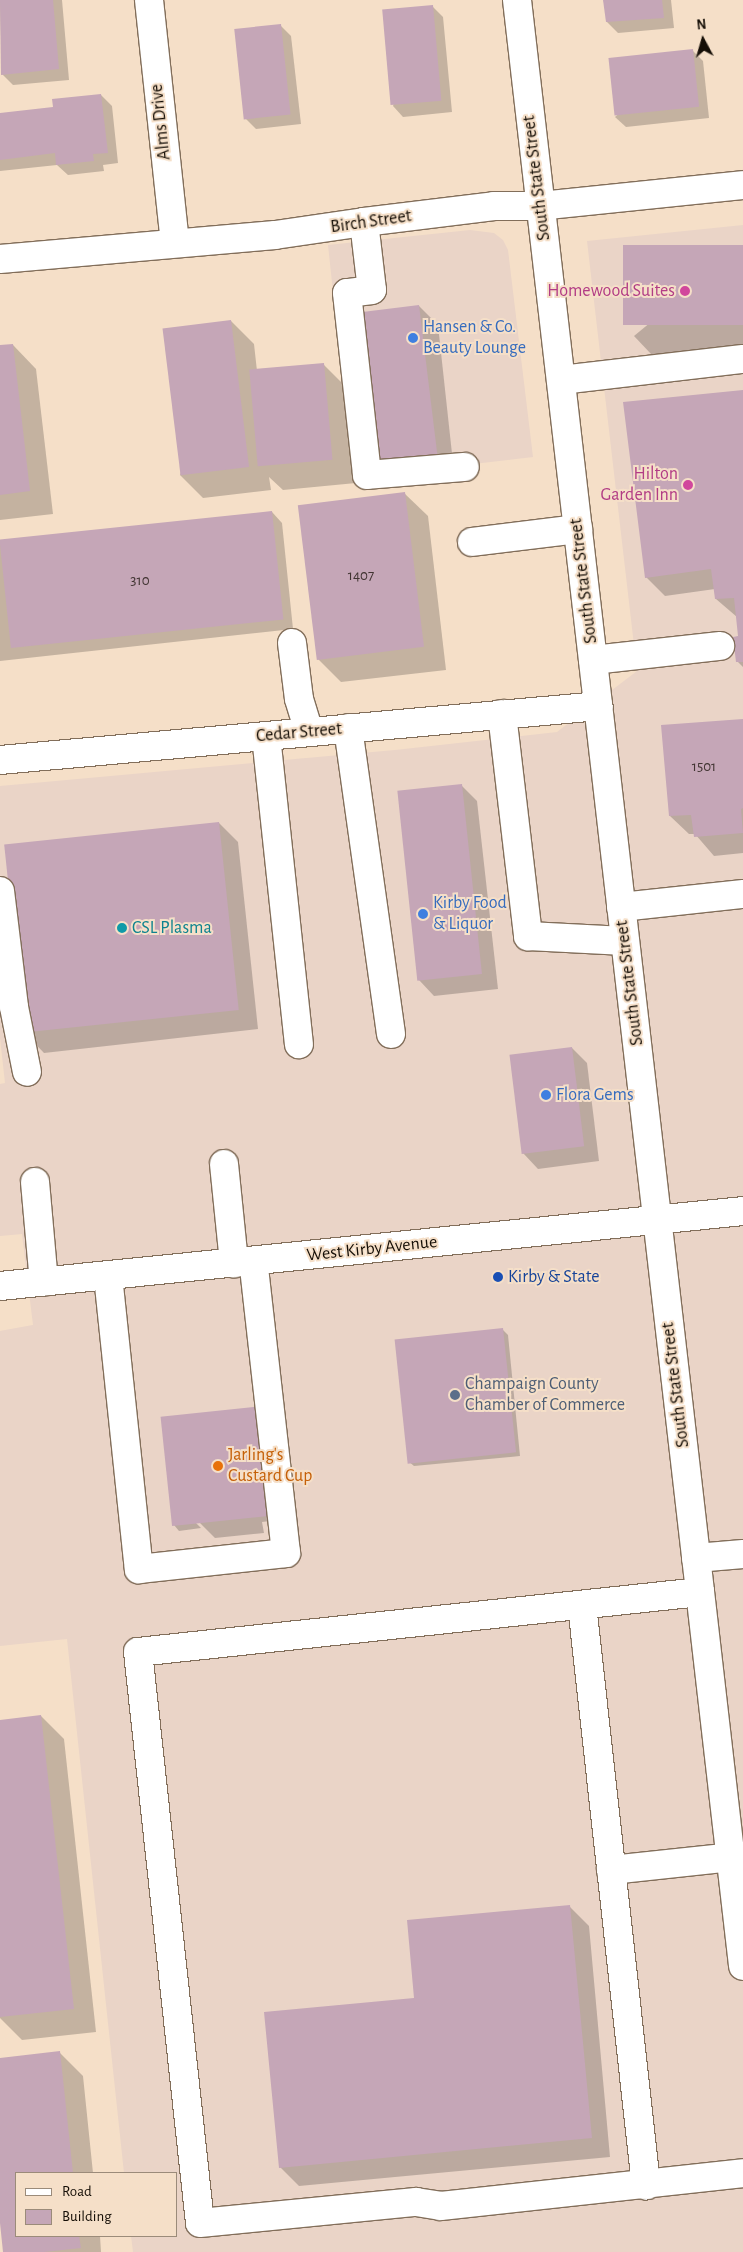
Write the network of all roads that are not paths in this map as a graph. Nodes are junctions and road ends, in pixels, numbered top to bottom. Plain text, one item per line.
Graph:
1 (149, 0) edge
2 (517, 0) edge
3 (743, 185) edge
4 (540, 206) junction
5 (364, 222) junction
6 (175, 243) junction
7 (0, 259) edge
8 (743, 359) edge
9 (561, 380) junction
10 (464, 467) dead end
11 (578, 529) junction
12 (472, 542) dead end
13 (292, 643) dead end
14 (720, 646) dead end
15 (593, 660) junction
16 (599, 706) junction
17 (502, 714) junction
18 (348, 728) junction
19 (309, 732) junction
20 (266, 736) junction
21 (0, 760) edge
22 (0, 891) edge
23 (743, 894) edge
24 (621, 906) junction
25 (625, 941) junction
26 (391, 1034) dead end
27 (299, 1044) dead end
28 (26, 1072) dead end
29 (224, 1164) dead end
30 (36, 1182) dead end
31 (743, 1211) edge
32 (657, 1220) junction
33 (243, 1262) junction
34 (108, 1276) junction
35 (44, 1282) junction
36 (0, 1286) edge
37 (743, 1554) edge
38 (696, 1558) junction
39 (700, 1592) junction
40 (582, 1605) junction
41 (737, 1857) edge
42 (611, 1870) junction
43 (743, 1966) edge
44 (743, 2173) edge
45 (646, 2185) junction

1 - 6 street, Alms Drive
2 - 4 street, South State Street
3 - 4 street, Birch Street
4 - 5 street, Birch Street
4 - 9 street, South State Street
5 - 6 street, Birch Street
5 - 10 street
6 - 7 street, Birch Street
8 - 9 street
9 - 11 street, South State Street
11 - 12 street
11 - 15 street, South State Street
13 - 19 street
14 - 15 street
15 - 16 street, South State Street
16 - 17 street, Cedar Street
16 - 24 street, South State Street
17 - 18 street, Cedar Street
17 - 25 street
18 - 19 street, Cedar Street
18 - 26 street
19 - 20 street, Cedar Street
20 - 21 street, Cedar Street
20 - 27 street
22 - 28 street
23 - 24 street
24 - 25 street, South State Street
25 - 32 street, South State Street
29 - 33 street
30 - 35 street
31 - 32 street, West Kirby Avenue
32 - 33 street, West Kirby Avenue
32 - 38 street, South State Street
33 - 34 street, West Kirby Avenue
33 - 34 street
34 - 35 street, West Kirby Avenue
35 - 36 street, West Kirby Avenue
37 - 38 street
38 - 39 street, South State Street
39 - 40 street
39 - 41 street, South State Street
40 - 42 street
40 - 45 street
41 - 42 street
41 - 43 street, South State Street
42 - 45 street
44 - 45 street

